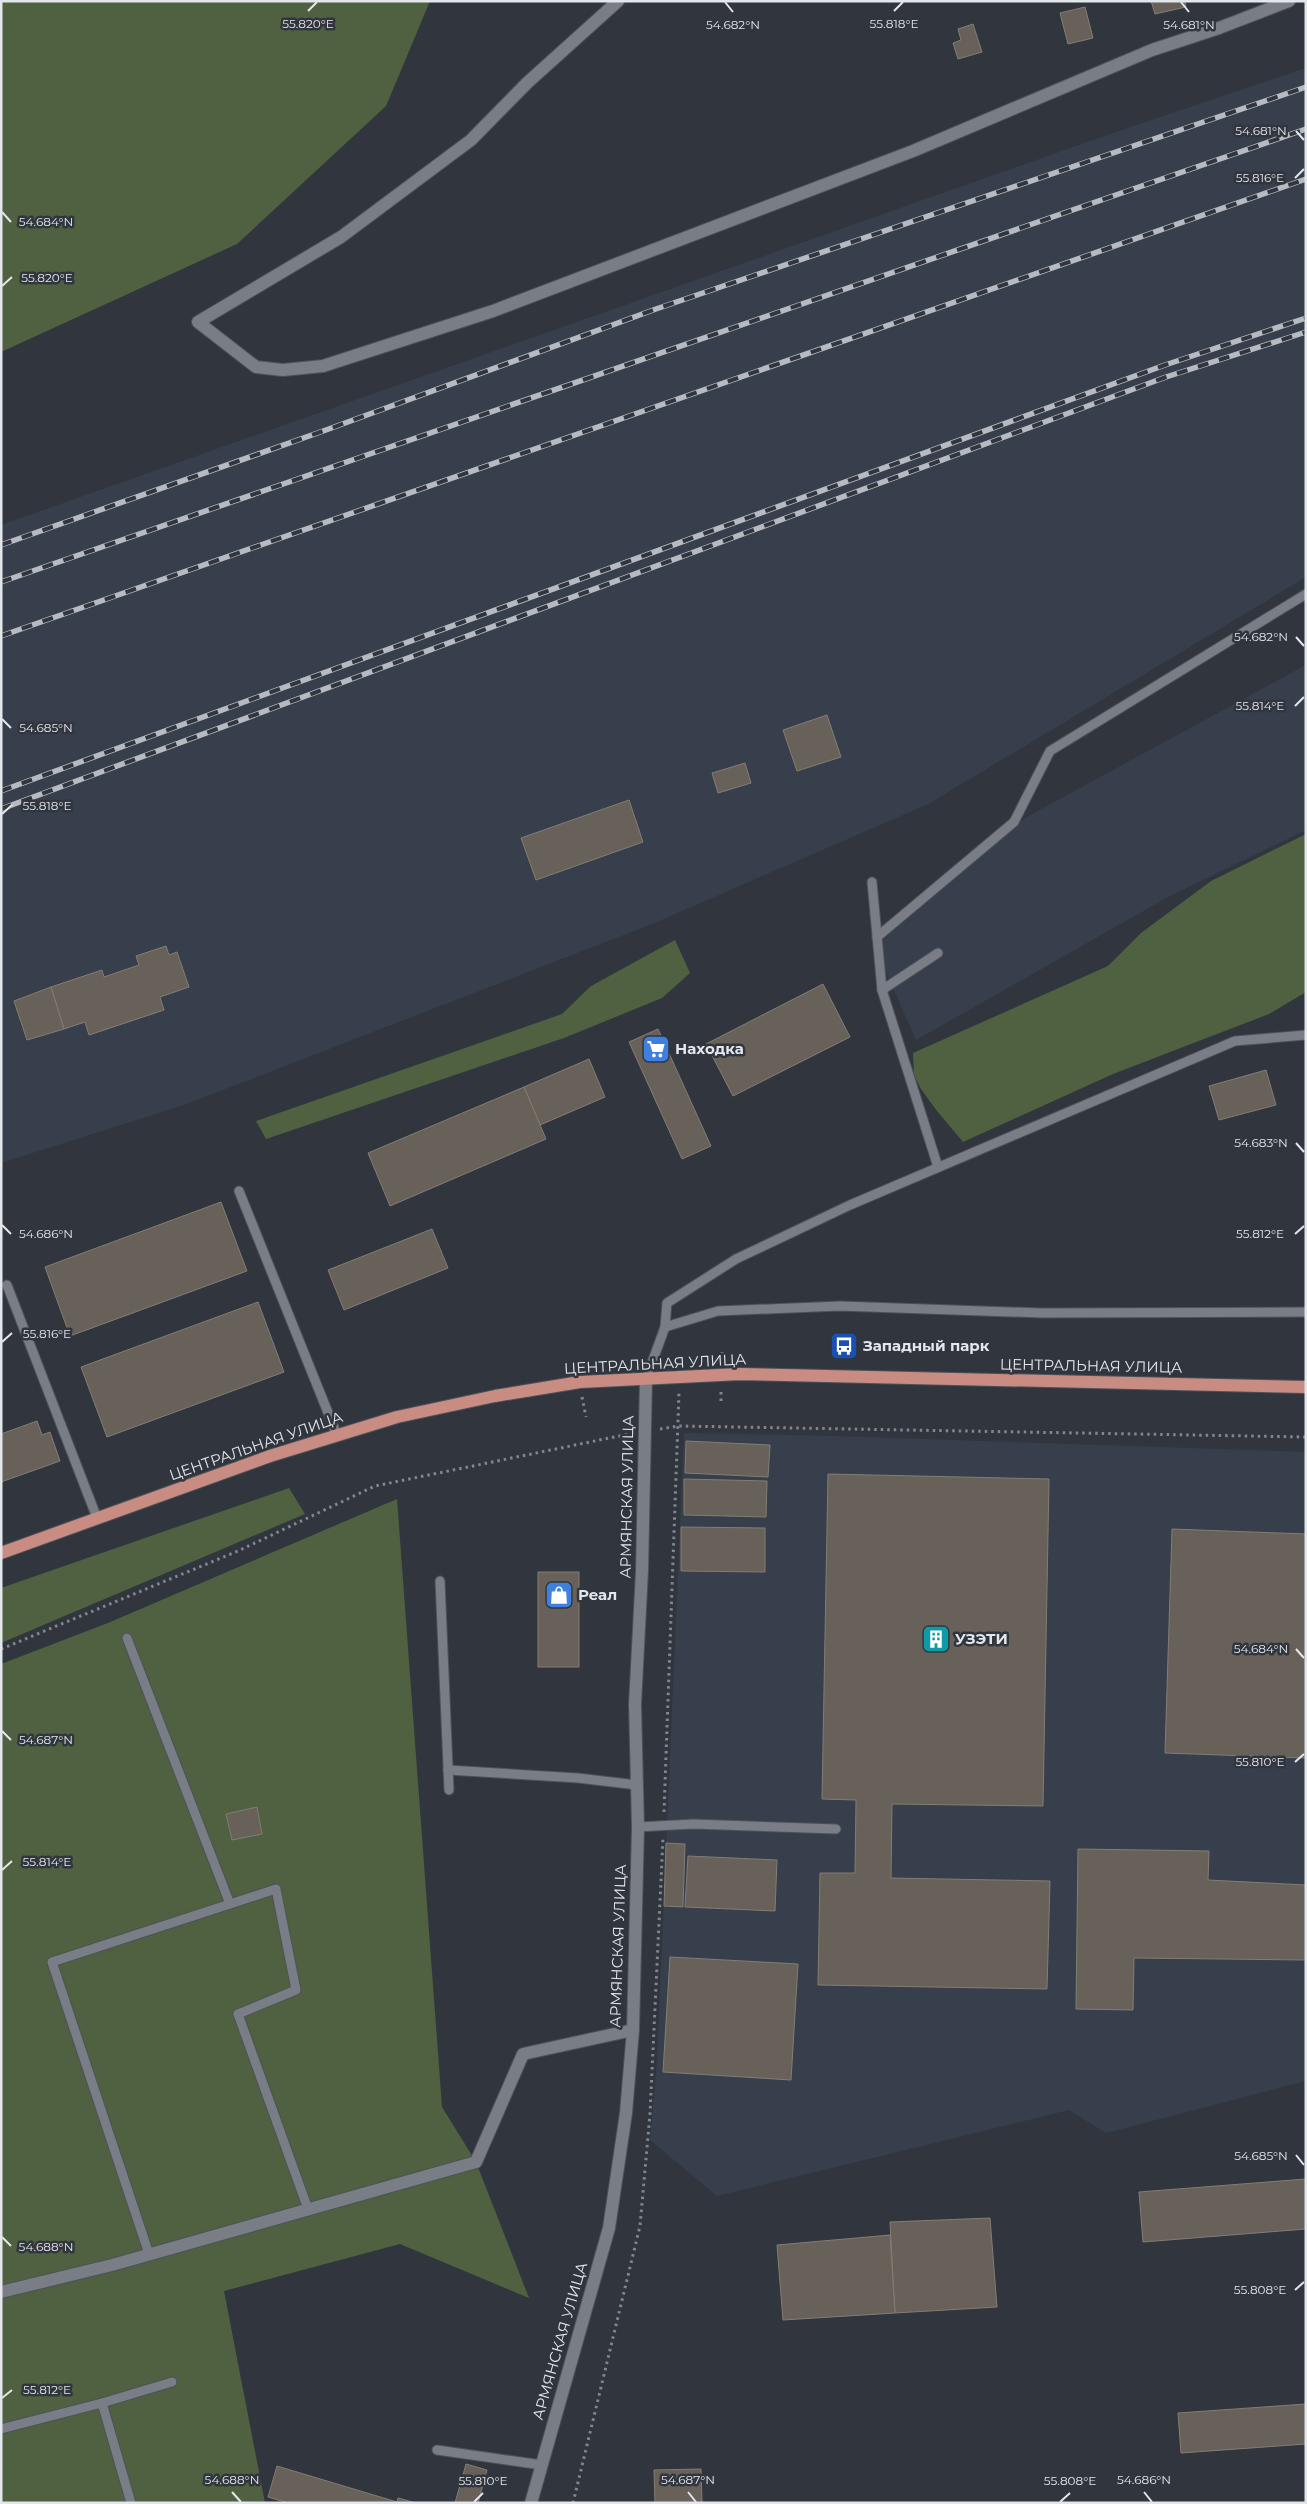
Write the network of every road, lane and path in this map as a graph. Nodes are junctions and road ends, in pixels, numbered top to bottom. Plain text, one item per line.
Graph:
1 (618, 1) edge
2 (1289, 1) edge
3 (1306, 594) edge
4 (872, 882) dead end
5 (877, 937) junction
6 (938, 953) dead end
7 (882, 990) junction
8 (1306, 1035) edge
9 (938, 1167) junction
10 (239, 1191) dead end
11 (6, 1285) dead end
12 (1306, 1312) edge
13 (665, 1327) junction
14 (646, 1379) junction
15 (1306, 1387) edge
16 (645, 1432) junction
17 (337, 1435) junction
18 (1306, 1437) edge
19 (98, 1518) junction
20 (1, 1553) edge
21 (440, 1580) dead end
22 (127, 1638) dead end
23 (1, 1649) edge
24 (448, 1770) junction
25 (637, 1785) junction
26 (449, 1790) dead end
27 (638, 1827) junction
28 (836, 1829) dead end
29 (230, 1904) junction
30 (633, 2030) junction
31 (308, 2209) junction
32 (149, 2254) junction
33 (1, 2292) edge
34 (172, 2382) dead end
35 (102, 2403) junction
36 (1, 2429) edge
37 (437, 2450) dead end
38 (542, 2465) junction
39 (131, 2503) edge
40 (531, 2503) edge

1 - 2 street
3 - 5 lane
4 - 5 lane
5 - 7 lane
6 - 7 lane
7 - 9 lane
8 - 9 lane
9 - 13 lane
10 - 17 lane
11 - 19 lane
12 - 13 lane
13 - 14 lane
14 - 15 main road, ЦЕНТРАЛЬНАЯ УЛИЦА
14 - 16 street, АРМЯНСКАЯ УЛИЦА
14 - 17 main road, ЦЕНТРАЛЬНАЯ УЛИЦА
16 - 18 path
16 - 23 path
16 - 25 street, АРМЯНСКАЯ УЛИЦА
17 - 19 main road, ЦЕНТРАЛЬНАЯ УЛИЦА
19 - 20 main road, ЦЕНТРАЛЬНАЯ УЛИЦА
21 - 24 lane
22 - 29 lane
24 - 25 lane
24 - 26 lane
25 - 27 street, АРМЯНСКАЯ УЛИЦА
27 - 28 lane
27 - 30 street, АРМЯНСКАЯ УЛИЦА
29 - 31 lane
29 - 32 lane
30 - 31 street
30 - 38 street, АРМЯНСКАЯ УЛИЦА
31 - 32 street
32 - 33 street
34 - 35 lane
35 - 36 lane
35 - 39 lane
37 - 38 lane
38 - 40 street, АРМЯНСКАЯ УЛИЦА

